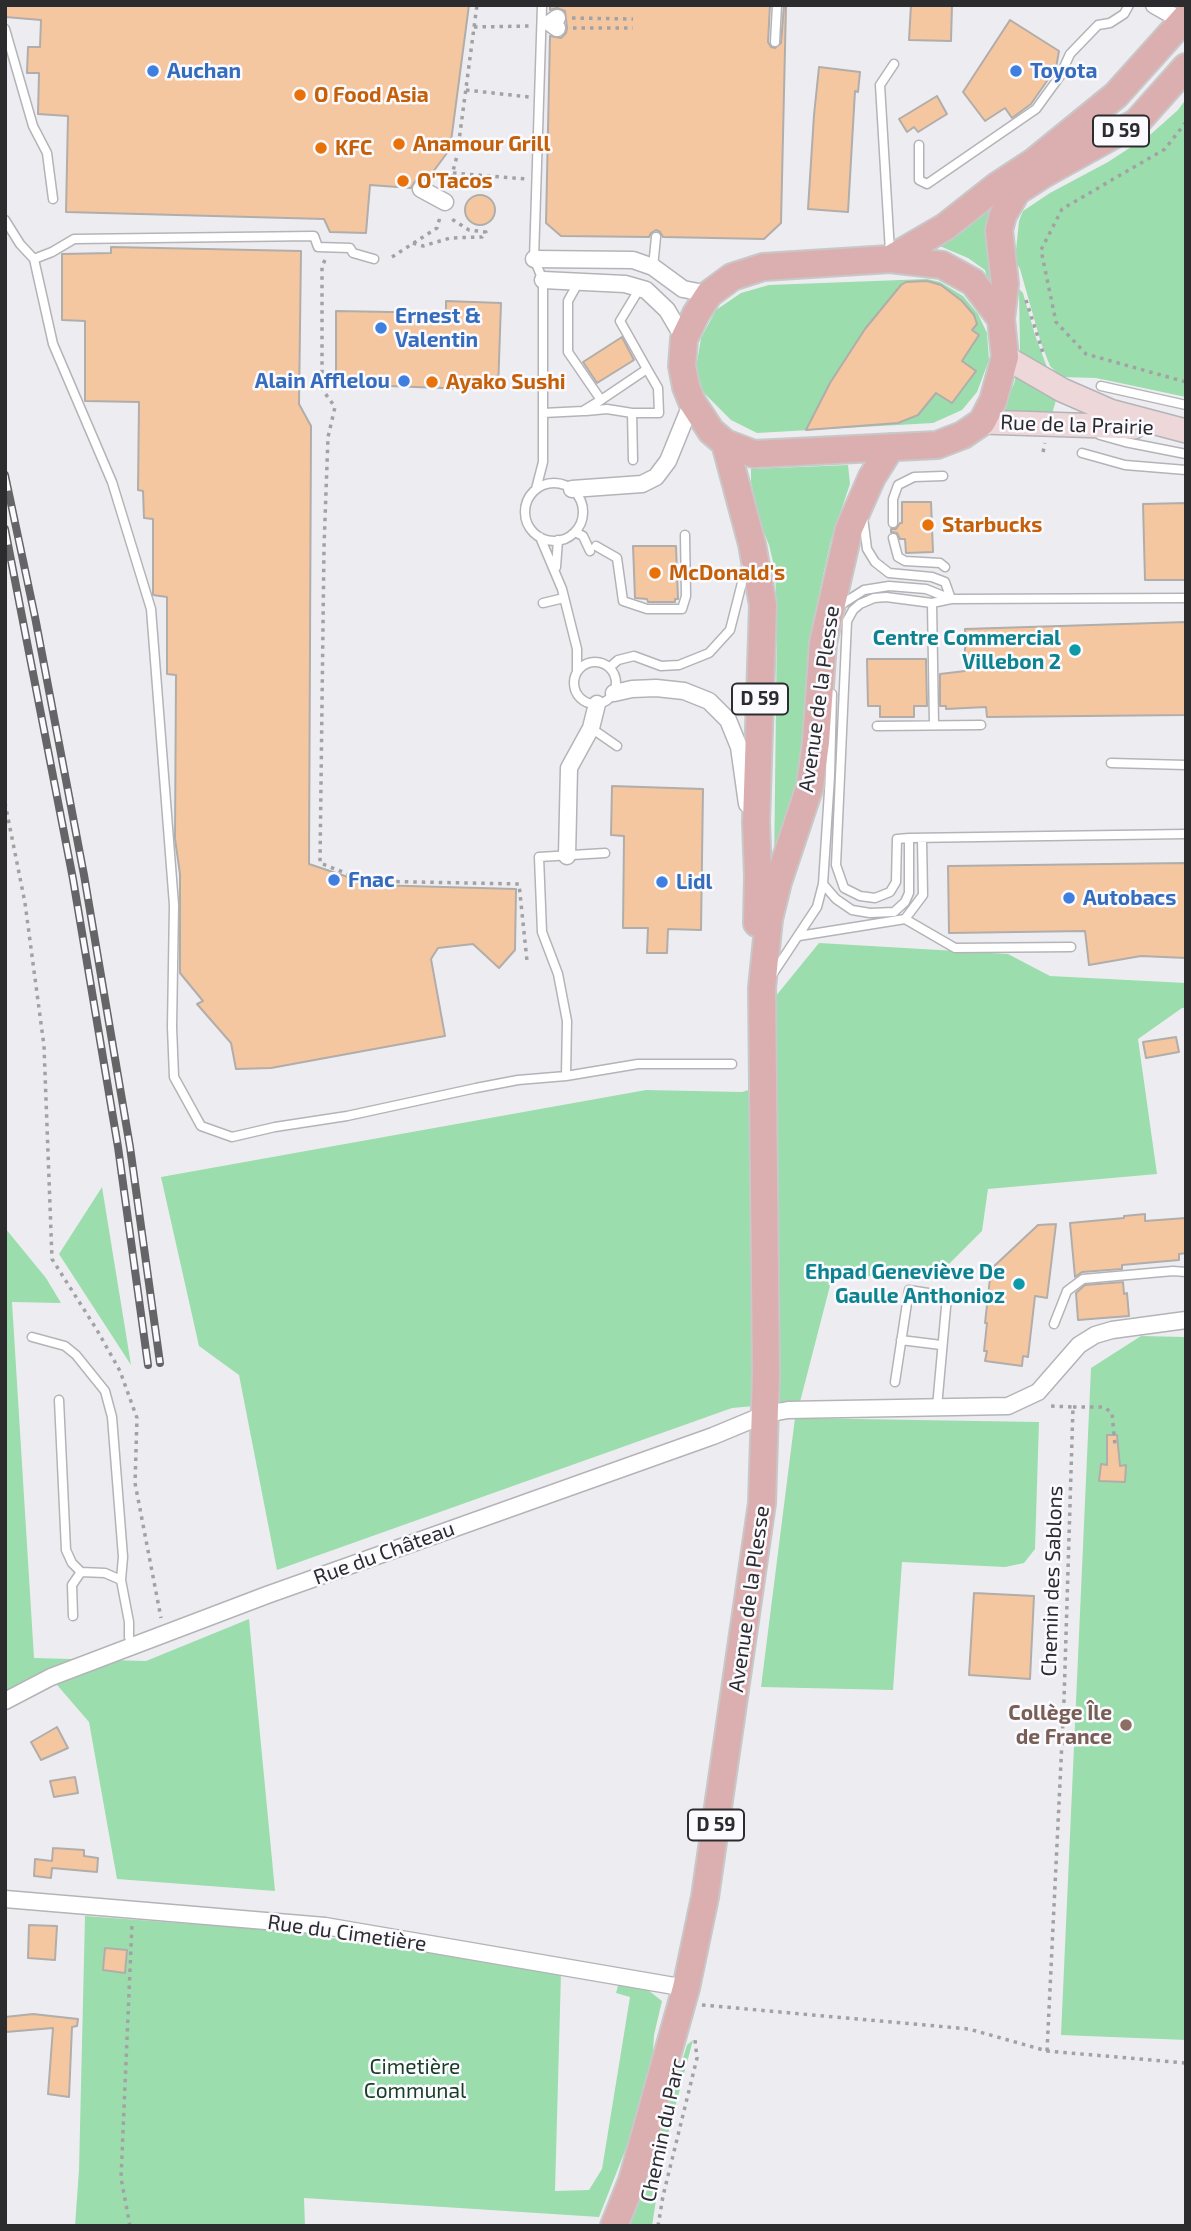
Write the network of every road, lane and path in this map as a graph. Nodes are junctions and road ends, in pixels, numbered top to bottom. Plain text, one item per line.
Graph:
1 (477, 5) edge
2 (542, 5) edge
3 (777, 5) edge
4 (1129, 5) edge
5 (1173, 14) edge
6 (633, 19) dead end
7 (533, 26) dead end
8 (474, 27) junction
9 (633, 28) dead end
10 (5, 29) edge
11 (775, 42) dead end
12 (894, 64) dead end
13 (1186, 67) edge
14 (466, 90) junction
15 (531, 97) dead end
16 (1186, 122) edge
17 (919, 145) dead end
18 (452, 173) junction
19 (531, 180) dead end
20 (421, 189) dead end
21 (53, 199) dead end
22 (445, 202) junction
23 (5, 220) edge
24 (656, 237) dead end
25 (413, 243) junction
26 (353, 253) junction
27 (392, 257) dead end
28 (374, 258) dead end
29 (34, 259) junction
30 (534, 259) junction
31 (890, 259) junction
32 (653, 267) junction
33 (543, 280) junction
34 (578, 283) junction
35 (640, 289) junction
36 (709, 294) junction
37 (1026, 299) dead end
38 (1001, 319) junction
39 (684, 339) junction
40 (1044, 357) dead end
41 (1005, 358) junction
42 (647, 369) junction
43 (1186, 382) edge
44 (1101, 386) dead end
45 (601, 400) junction
46 (692, 402) junction
47 (1186, 405) edge
48 (583, 411) junction
49 (543, 413) junction
50 (632, 414) junction
51 (982, 422) junction
52 (1067, 425) junction
53 (1179, 430) edge
54 (725, 443) junction
55 (891, 447) junction
56 (1082, 453) dead end
57 (1186, 454) edge
58 (634, 460) dead end
59 (543, 463) junction
60 (1186, 470) edge
61 (943, 476) dead end
62 (554, 483) junction
63 (536, 489) junction
64 (572, 489) junction
65 (862, 496) junction
66 (893, 523) dead end
67 (575, 532) junction
68 (685, 535) dead end
69 (540, 537) junction
70 (894, 538) dead end
71 (558, 540) junction
72 (752, 544) junction
73 (945, 567) dead end
74 (555, 570) junction
75 (564, 598) junction
76 (1186, 598) edge
77 (951, 599) junction
78 (543, 603) dead end
79 (932, 603) junction
80 (829, 614) junction
81 (833, 648) dead end
82 (577, 649) junction
83 (595, 662) junction
84 (610, 667) junction
85 (577, 671) junction
86 (832, 686) dead end
87 (614, 693) junction
88 (597, 704) junction
89 (933, 725) junction
90 (981, 725) dead end
91 (877, 726) dead end
92 (591, 728) junction
93 (617, 746) dead end
94 (1111, 763) dead end
95 (1186, 765) edge
96 (5, 803) edge
97 (1186, 834) edge
98 (909, 838) junction
99 (922, 838) junction
100 (606, 853) dead end
101 (568, 856) junction
102 (758, 876) junction
103 (823, 884) junction
104 (905, 919) junction
105 (799, 936) junction
106 (1071, 947) dead end
107 (764, 958) junction
108 (527, 961) dead end
109 (762, 988) junction
110 (732, 1064) dead end
111 (566, 1076) junction
112 (1186, 1272) edge
113 (1186, 1320) edge
114 (1054, 1324) dead end
115 (32, 1337) dead end
116 (901, 1340) junction
117 (942, 1345) junction
118 (895, 1382) dead end
119 (1038, 1392) junction
120 (59, 1400) dead end
121 (937, 1407) junction
122 (1073, 1407) junction
123 (766, 1414) junction
124 (1115, 1445) dead end
125 (81, 1572) junction
126 (121, 1580) junction
127 (73, 1616) dead end
128 (164, 1634) junction
129 (132, 1646) junction
130 (5, 1701) edge
131 (5, 1899) edge
132 (132, 1911) junction
133 (684, 1996) junction
134 (695, 2035) dead end
135 (1048, 2051) junction
136 (1186, 2063) edge
137 (130, 2226) edge
138 (614, 2226) edge
139 (658, 2226) edge

1 - 8 path
2 - 30 lane
3 - 11 lane
4 - 17 lane
5 - 31 main road, Avenue de la Plesse / D 59
6 - 9 path
7 - 8 path
8 - 14 path
10 - 21 lane
12 - 31 lane
13 - 38 main road, D 59
14 - 15 path
14 - 18 path
16 - 43 path
18 - 19 path
18 - 22 path
20 - 22 street
22 - 25 path
22 - 25 path
23 - 29 lane
24 - 32 lane
25 - 27 path
26 - 28 lane
26 - 29 lane
26 - 108 path
29 - 111 lane
30 - 32 street
30 - 33 lane
31 - 36 main road, Avenue de la Plesse
31 - 38 main road, Avenue de la Plesse
32 - 36 street
33 - 34 street
33 - 49 lane
34 - 35 street
34 - 45 lane
35 - 39 street
35 - 42 lane
36 - 39 main road, Avenue de la Plesse
37 - 40 path
38 - 41 main road
39 - 46 main road, Avenue de la Plesse
41 - 51 main road
41 - 53 street, Rue de la Prairie
42 - 45 lane
42 - 50 lane
44 - 47 lane
45 - 48 lane
46 - 54 main road, Avenue de la Plesse
46 - 64 street
48 - 49 lane
48 - 50 lane
49 - 59 lane
50 - 58 lane
51 - 52 street, Rue de la Prairie
51 - 55 main road
52 - 53 street, Rue de la Prairie
52 - 57 lane
54 - 55 main road
54 - 72 main road, Avenue de la Plesse / D 59
55 - 65 main road, Avenue de la Plesse / D 59
56 - 60 lane
59 - 62 lane
59 - 63 lane
61 - 66 lane
62 - 63 lane
62 - 64 lane
63 - 69 lane
64 - 67 lane
65 - 77 lane
65 - 80 main road, Avenue de la Plesse / D 59
67 - 68 lane
67 - 71 lane
69 - 71 lane
69 - 74 lane
70 - 73 lane
71 - 74 lane
72 - 84 lane
72 - 102 main road, Avenue de la Plesse / D 59
74 - 75 lane
75 - 78 lane
75 - 82 lane
76 - 77 lane
77 - 79 lane
77 - 80 lane
79 - 89 lane
79 - 98 lane
80 - 81 lane
80 - 107 main road, Avenue de la Plesse / D 59
82 - 83 lane
82 - 85 lane
83 - 84 lane
83 - 85 lane
84 - 87 lane
85 - 88 lane
86 - 103 lane
87 - 88 lane
87 - 102 street
88 - 92 street
89 - 90 lane
89 - 91 lane
92 - 93 lane
92 - 101 street
94 - 95 lane
96 - 128 path
97 - 99 lane
98 - 99 lane
98 - 103 lane
99 - 104 lane
100 - 101 lane
101 - 111 lane
102 - 107 main road, Avenue de la Plesse / D 59
103 - 105 lane
104 - 105 lane
104 - 106 lane
105 - 109 lane
107 - 109 main road, Avenue de la Plesse / D 59
109 - 123 main road, Avenue de la Plesse / D 59
110 - 111 lane
112 - 114 lane
113 - 119 street
115 - 126 lane
116 - 117 lane
116 - 117 lane
116 - 118 lane
117 - 121 lane
119 - 121 street, Rue du Château
119 - 122 path
120 - 125 lane
121 - 123 street, Rue du Château
122 - 124 path
122 - 135 path, Chemin des Sablons
123 - 128 street, Rue du Château
123 - 133 main road, Avenue de la Plesse / D 59
125 - 126 lane
125 - 127 lane
126 - 129 lane
128 - 129 street, Rue du Château
129 - 130 street, Rue du Château
131 - 132 street, Rue du Cimetière
132 - 133 street, Rue du Cimetière
132 - 137 path
133 - 135 path
133 - 138 main road, Avenue de la Plesse / D 59
134 - 139 path, Chemin du Parc
135 - 136 path

